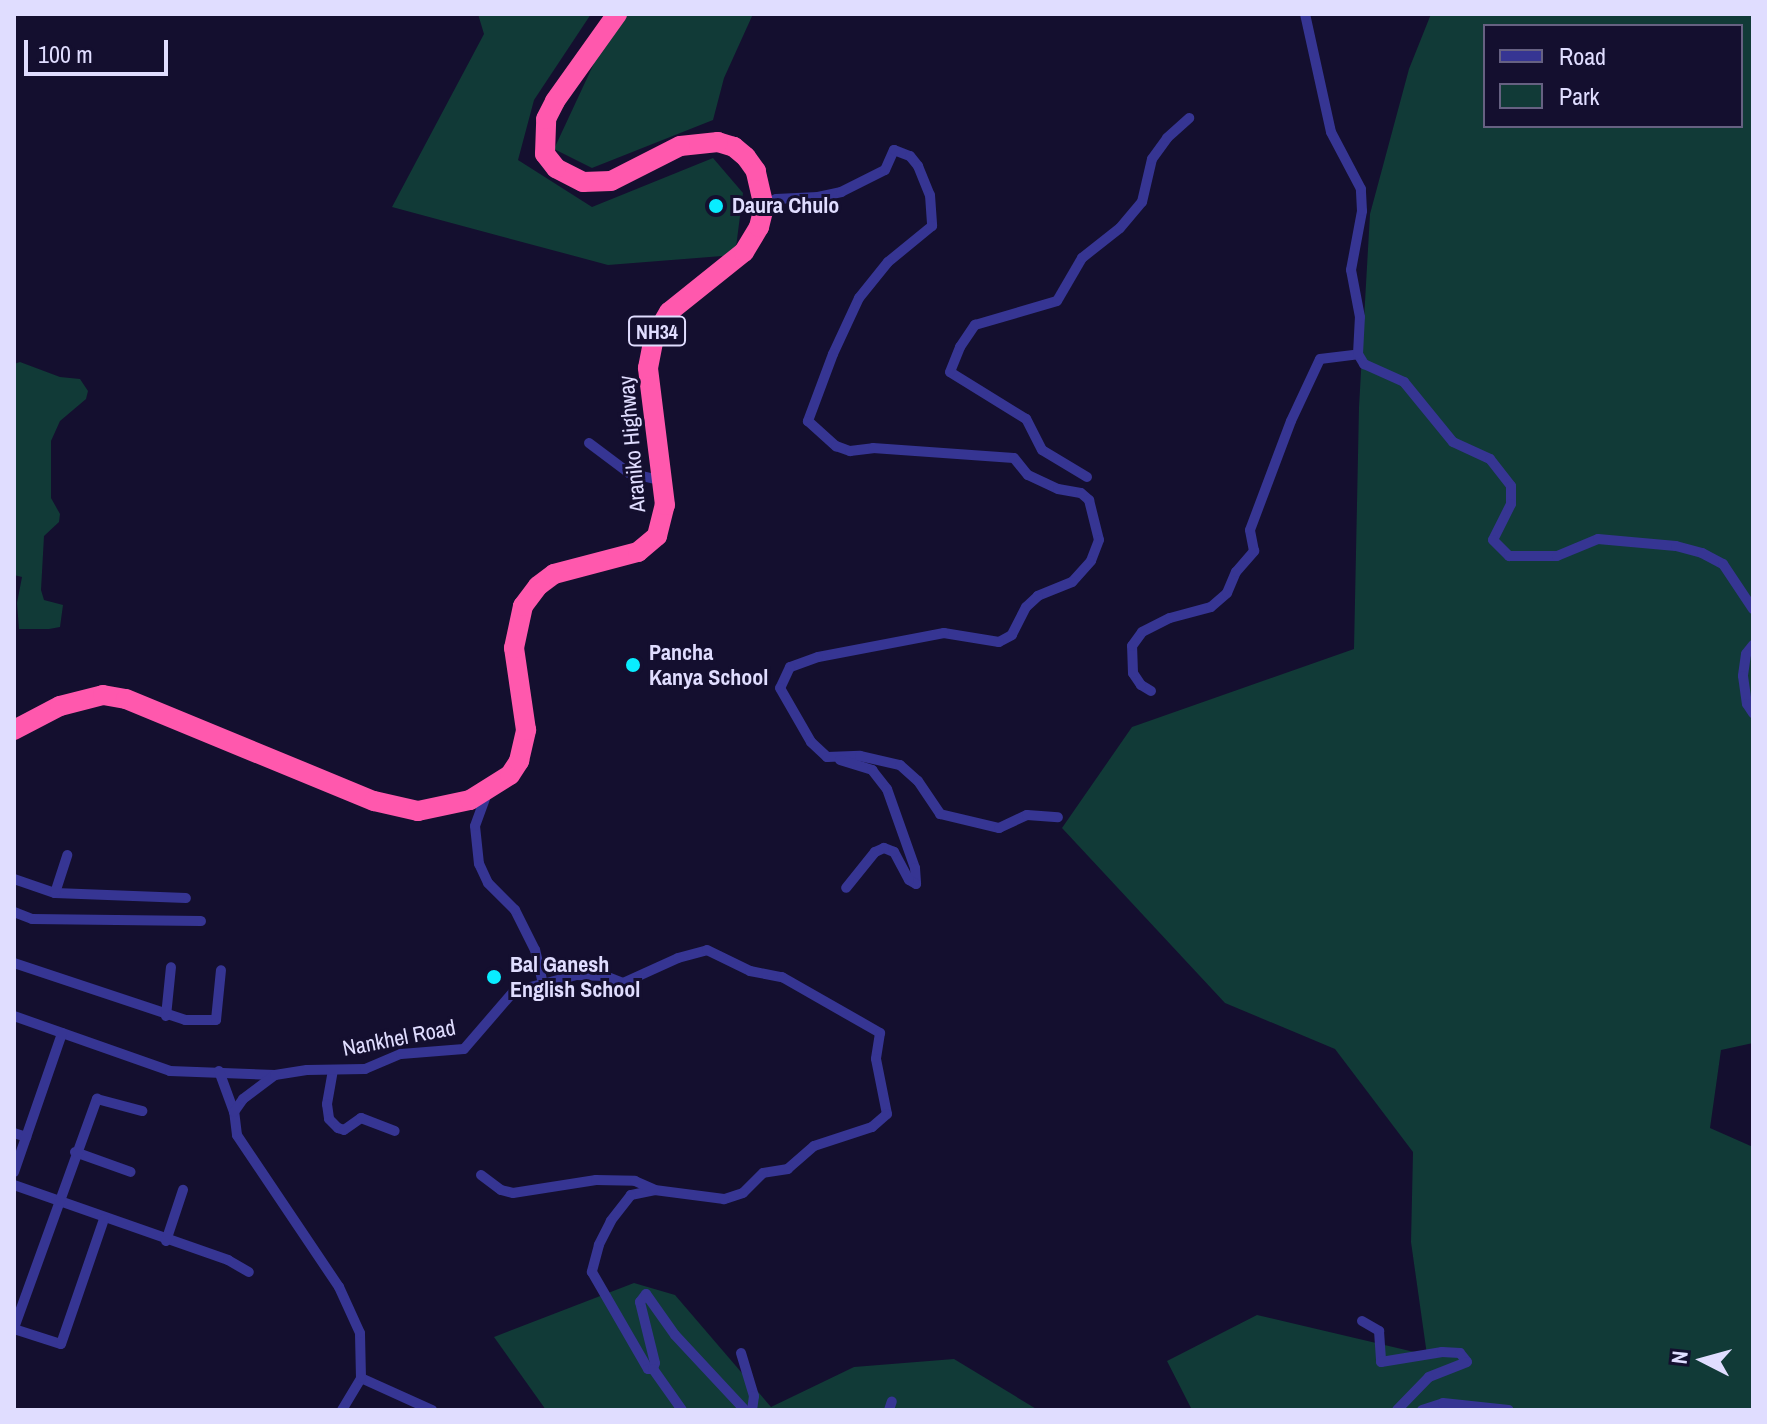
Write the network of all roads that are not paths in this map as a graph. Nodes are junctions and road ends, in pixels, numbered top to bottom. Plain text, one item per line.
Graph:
1 (617, 14) edge
2 (1305, 14) edge
3 (1189, 118) dead end
4 (764, 207) junction
5 (1358, 354) junction
6 (589, 443) dead end
7 (1087, 477) dead end
8 (663, 481) junction
9 (1753, 609) edge
10 (1753, 645) edge
11 (1151, 691) dead end
12 (1753, 713) edge
13 (14, 730) edge
14 (827, 757) junction
15 (488, 791) junction
16 (1058, 817) dead end
17 (67, 855) dead end
18 (14, 879) edge
19 (846, 888) dead end
20 (55, 893) junction
21 (186, 898) dead end
22 (14, 912) edge
23 (201, 921) dead end
24 (14, 963) edge
25 (171, 967) dead end
26 (221, 970) dead end
27 (543, 984) junction
28 (14, 1016) edge
29 (166, 1016) junction
30 (62, 1033) junction
31 (333, 1070) junction
32 (219, 1071) junction
33 (275, 1075) junction
34 (142, 1111) dead end
35 (234, 1112) junction
36 (395, 1131) dead end
37 (14, 1133) edge
38 (26, 1137) junction
39 (75, 1152) junction
40 (14, 1172) edge
41 (131, 1172) dead end
42 (481, 1175) dead end
43 (14, 1185) edge
44 (183, 1190) dead end
45 (655, 1190) junction
46 (58, 1201) junction
47 (104, 1219) junction
48 (166, 1241) junction
49 (249, 1272) dead end
50 (1362, 1321) dead end
51 (14, 1328) edge
52 (741, 1353) dead end
53 (653, 1369) junction
54 (361, 1378) junction
55 (342, 1410) edge
56 (432, 1410) edge
57 (682, 1410) edge
58 (745, 1410) edge
59 (752, 1410) edge
60 (1397, 1410) edge
61 (1422, 1410) edge
62 (1509, 1410) edge

1 - 4 highway
2 - 5 street
3 - 7 street
4 - 8 highway, Araniko Highway / NH34
4 - 14 street
5 - 9 street
5 - 11 street
6 - 8 street
8 - 15 highway, Araniko Highway / NH34
10 - 12 street
13 - 15 highway, Araniko Highway / NH34
14 - 16 street
14 - 19 street
15 - 27 street
17 - 20 street
18 - 20 street
20 - 21 street
22 - 23 street
24 - 29 street
25 - 29 street
26 - 29 street
27 - 31 street, Nankhel Road
27 - 45 street, Nankhel Road
28 - 30 street, Nankhel Road
30 - 32 street, Nankhel Road
30 - 38 street
31 - 33 street, Nankhel Road
31 - 36 street
32 - 33 street, Nankhel Road
32 - 35 street
33 - 35 street
34 - 39 street
35 - 54 street
37 - 38 street
38 - 40 street
39 - 41 street
39 - 46 street
42 - 45 street
43 - 46 street
44 - 48 street
45 - 53 street
46 - 47 street
46 - 51 street
47 - 48 street
47 - 51 street
48 - 49 street
50 - 60 street
52 - 59 street
53 - 57 street
53 - 58 street
54 - 55 street
54 - 56 street
61 - 62 street

